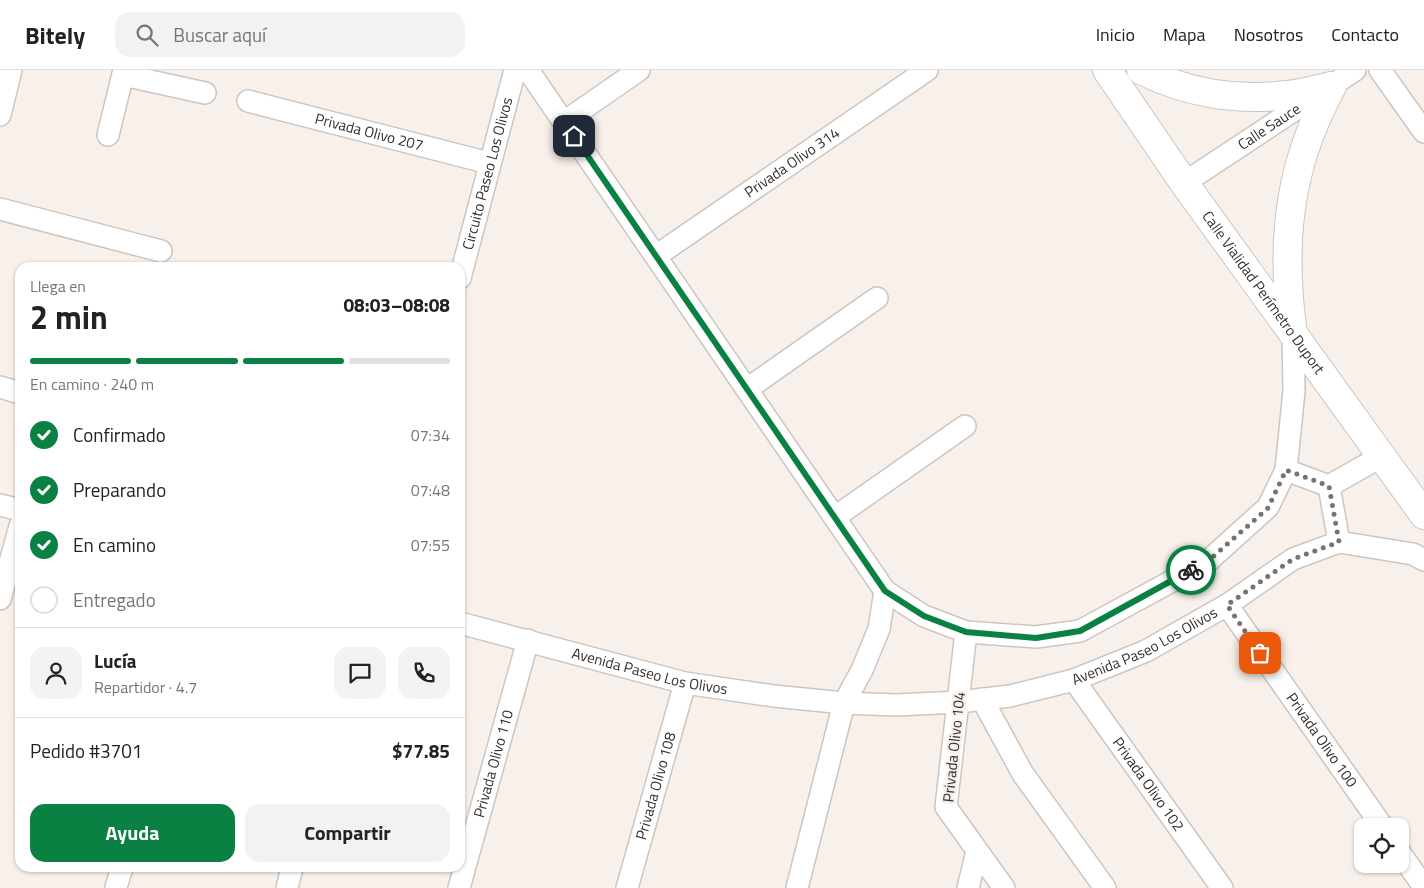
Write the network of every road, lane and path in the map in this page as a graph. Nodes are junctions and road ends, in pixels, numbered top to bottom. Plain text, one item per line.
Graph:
1 (515, 70) edge
2 (528, 70) edge
3 (639, 70) edge
4 (927, 70) edge
5 (1107, 70) edge
6 (1141, 70) edge
7 (1355, 70) edge
8 (1380, 70) edge
9 (124, 72) edge
10 (7, 78) edge
11 (1332, 86) junction
12 (205, 94) dead end
13 (248, 101) dead end
14 (0, 115) edge
15 (564, 122) junction
16 (1424, 132) edge
17 (108, 135) dead end
18 (489, 163) junction
19 (1184, 183) junction
20 (0, 209) edge
21 (161, 251) dead end
22 (656, 256) junction
23 (464, 262) edge
24 (877, 298) dead end
25 (1292, 331) junction
26 (0, 387) edge
27 (747, 389) junction
28 (15, 392) edge
29 (965, 426) dead end
30 (1382, 456) junction
31 (1286, 470) junction
32 (1329, 486) junction
33 (0, 505) edge
34 (15, 509) edge
35 (1424, 514) edge
36 (834, 517) junction
37 (1339, 542) junction
38 (15, 544) edge
39 (1424, 560) edge
40 (885, 591) junction
41 (0, 599) edge
42 (1227, 605) junction
43 (465, 624) edge
44 (966, 632) junction
45 (528, 640) junction
46 (1074, 680) junction
47 (685, 682) junction
48 (982, 699) junction
49 (959, 702) junction
50 (844, 703) junction
51 (1376, 818) edge
52 (977, 851) junction
53 (1409, 865) edge
54 (465, 866) edge
55 (291, 872) edge
56 (463, 872) edge
57 (1424, 887) edge
58 (287, 888) edge
59 (459, 888) edge
60 (627, 888) edge
61 (797, 888) edge
62 (968, 888) edge
63 (1004, 888) edge
64 (1105, 888) edge
65 (1222, 888) edge

1 - 18 street, Circuito Paseo Los Olivos
2 - 15 street
3 - 15 street
4 - 22 street, Privada Olivo 314
5 - 19 street, Calle Vialidad Perímetro Duport
6 - 11 street
7 - 11 street, Calle Sauce
8 - 16 street
9 - 12 street
9 - 17 street
10 - 14 street
11 - 19 street, Calle Sauce
11 - 25 street
13 - 18 street, Privada Olivo 207
15 - 22 street
18 - 23 street, Circuito Paseo Los Olivos
19 - 25 street, Calle Vialidad Perímetro Duport
20 - 21 street
22 - 27 street
24 - 27 street
25 - 30 street, Calle Vialidad Perímetro Duport
25 - 31 street
26 - 28 street
27 - 36 street
29 - 36 street
30 - 32 street
30 - 35 street, Calle Vialidad Perímetro Duport
31 - 32 street
31 - 44 street
32 - 37 street
33 - 34 street
36 - 40 street
37 - 39 street, Avenida Paseo Los Olivos
37 - 42 street, Avenida Paseo Los Olivos
38 - 41 street
40 - 44 street
40 - 50 street
42 - 46 street, Avenida Paseo Los Olivos
42 - 51 street, Privada Olivo 100
43 - 45 street, Avenida Paseo Los Olivos
44 - 49 street, Privada Olivo 104
45 - 47 street, Avenida Paseo Los Olivos
45 - 54 street, Privada Olivo 110
46 - 48 street, Avenida Paseo Los Olivos
46 - 65 street, Privada Olivo 102
47 - 50 street, Avenida Paseo Los Olivos
47 - 60 street, Privada Olivo 108
48 - 49 street, Avenida Paseo Los Olivos
48 - 64 street
49 - 50 street, Avenida Paseo Los Olivos
49 - 52 street, Privada Olivo 104
50 - 61 street
52 - 62 street
52 - 63 street, Privada Olivo 104
53 - 57 street
55 - 58 street
56 - 59 street, Privada Olivo 110

